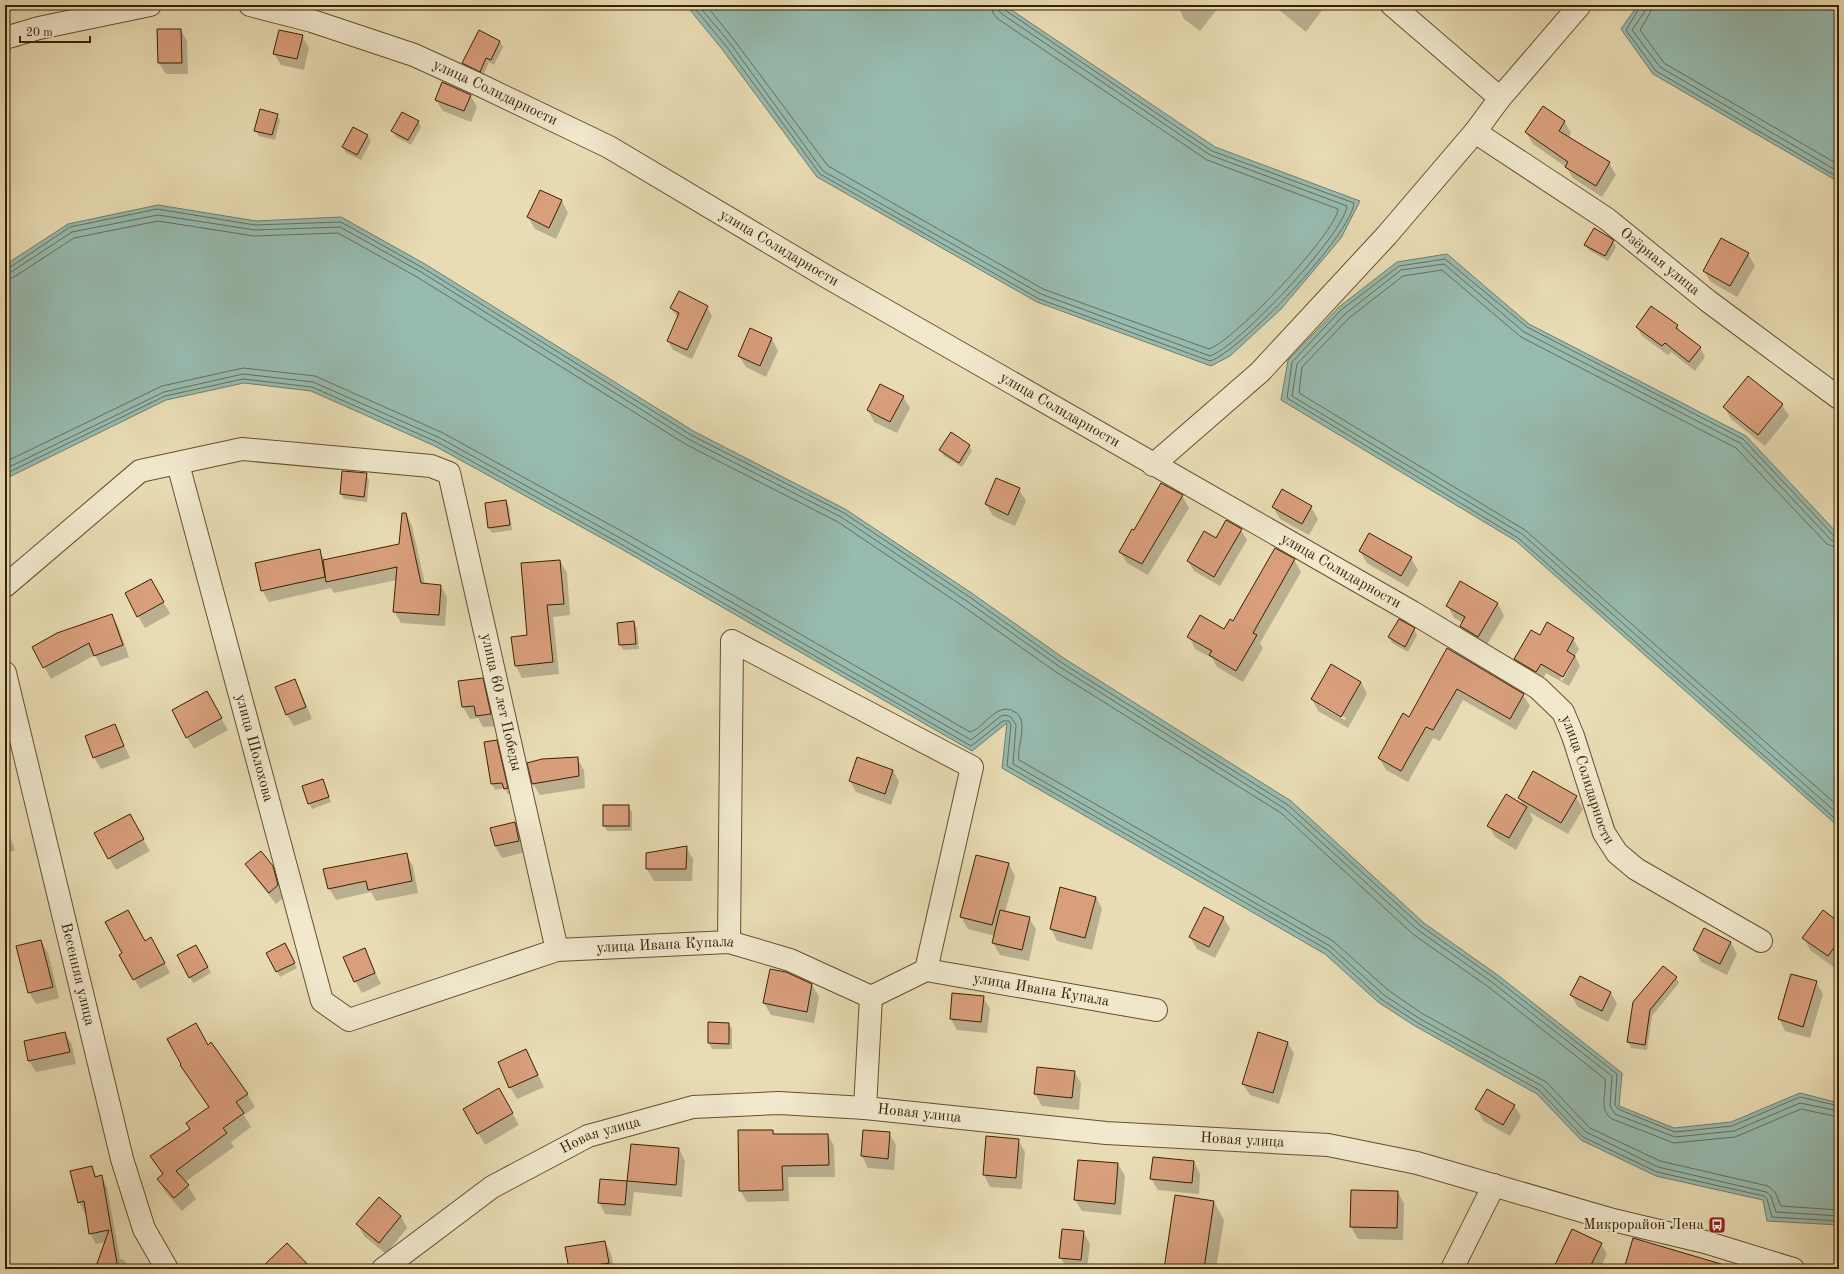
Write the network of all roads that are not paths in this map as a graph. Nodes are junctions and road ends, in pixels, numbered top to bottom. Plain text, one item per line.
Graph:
1 (150, 5) edge
2 (250, 5) edge
3 (1392, 5) edge
4 (1580, 5) edge
5 (5, 38) edge
6 (1500, 98) junction
7 (1475, 132) junction
8 (1839, 398) edge
9 (178, 464) junction
10 (1153, 465) junction
11 (5, 586) edge
12 (5, 673) edge
13 (1762, 941) dead end
14 (729, 942) junction
15 (557, 950) junction
16 (926, 970) junction
17 (871, 997) junction
18 (1156, 1010) dead end
19 (349, 1020) joint
20 (865, 1108) junction
21 (1494, 1185) junction
22 (167, 1269) edge
23 (383, 1269) edge
24 (1452, 1269) edge
25 (1793, 1269) edge

1 - 5 street
2 - 10 street, улица Солидарности
3 - 6 street
4 - 6 street
6 - 7 street
7 - 8 street, Озёрная улица
7 - 10 street
9 - 11 street
9 - 15 street, улица 60 лет Победы
9 - 19 street, улица Шолохова
10 - 13 street, улица Солидарности
12 - 22 street, Весенняя улица
14 - 15 street, улица Ивана Купала
14 - 16 street
14 - 17 street, улица Ивана Купала
15 - 19 street, улица Ивана Купала
16 - 17 street
16 - 18 street, улица Ивана Купала
17 - 20 street
20 - 21 street, Новая улица
20 - 23 street, Новая улица
21 - 24 street
21 - 25 street, Новая улица

